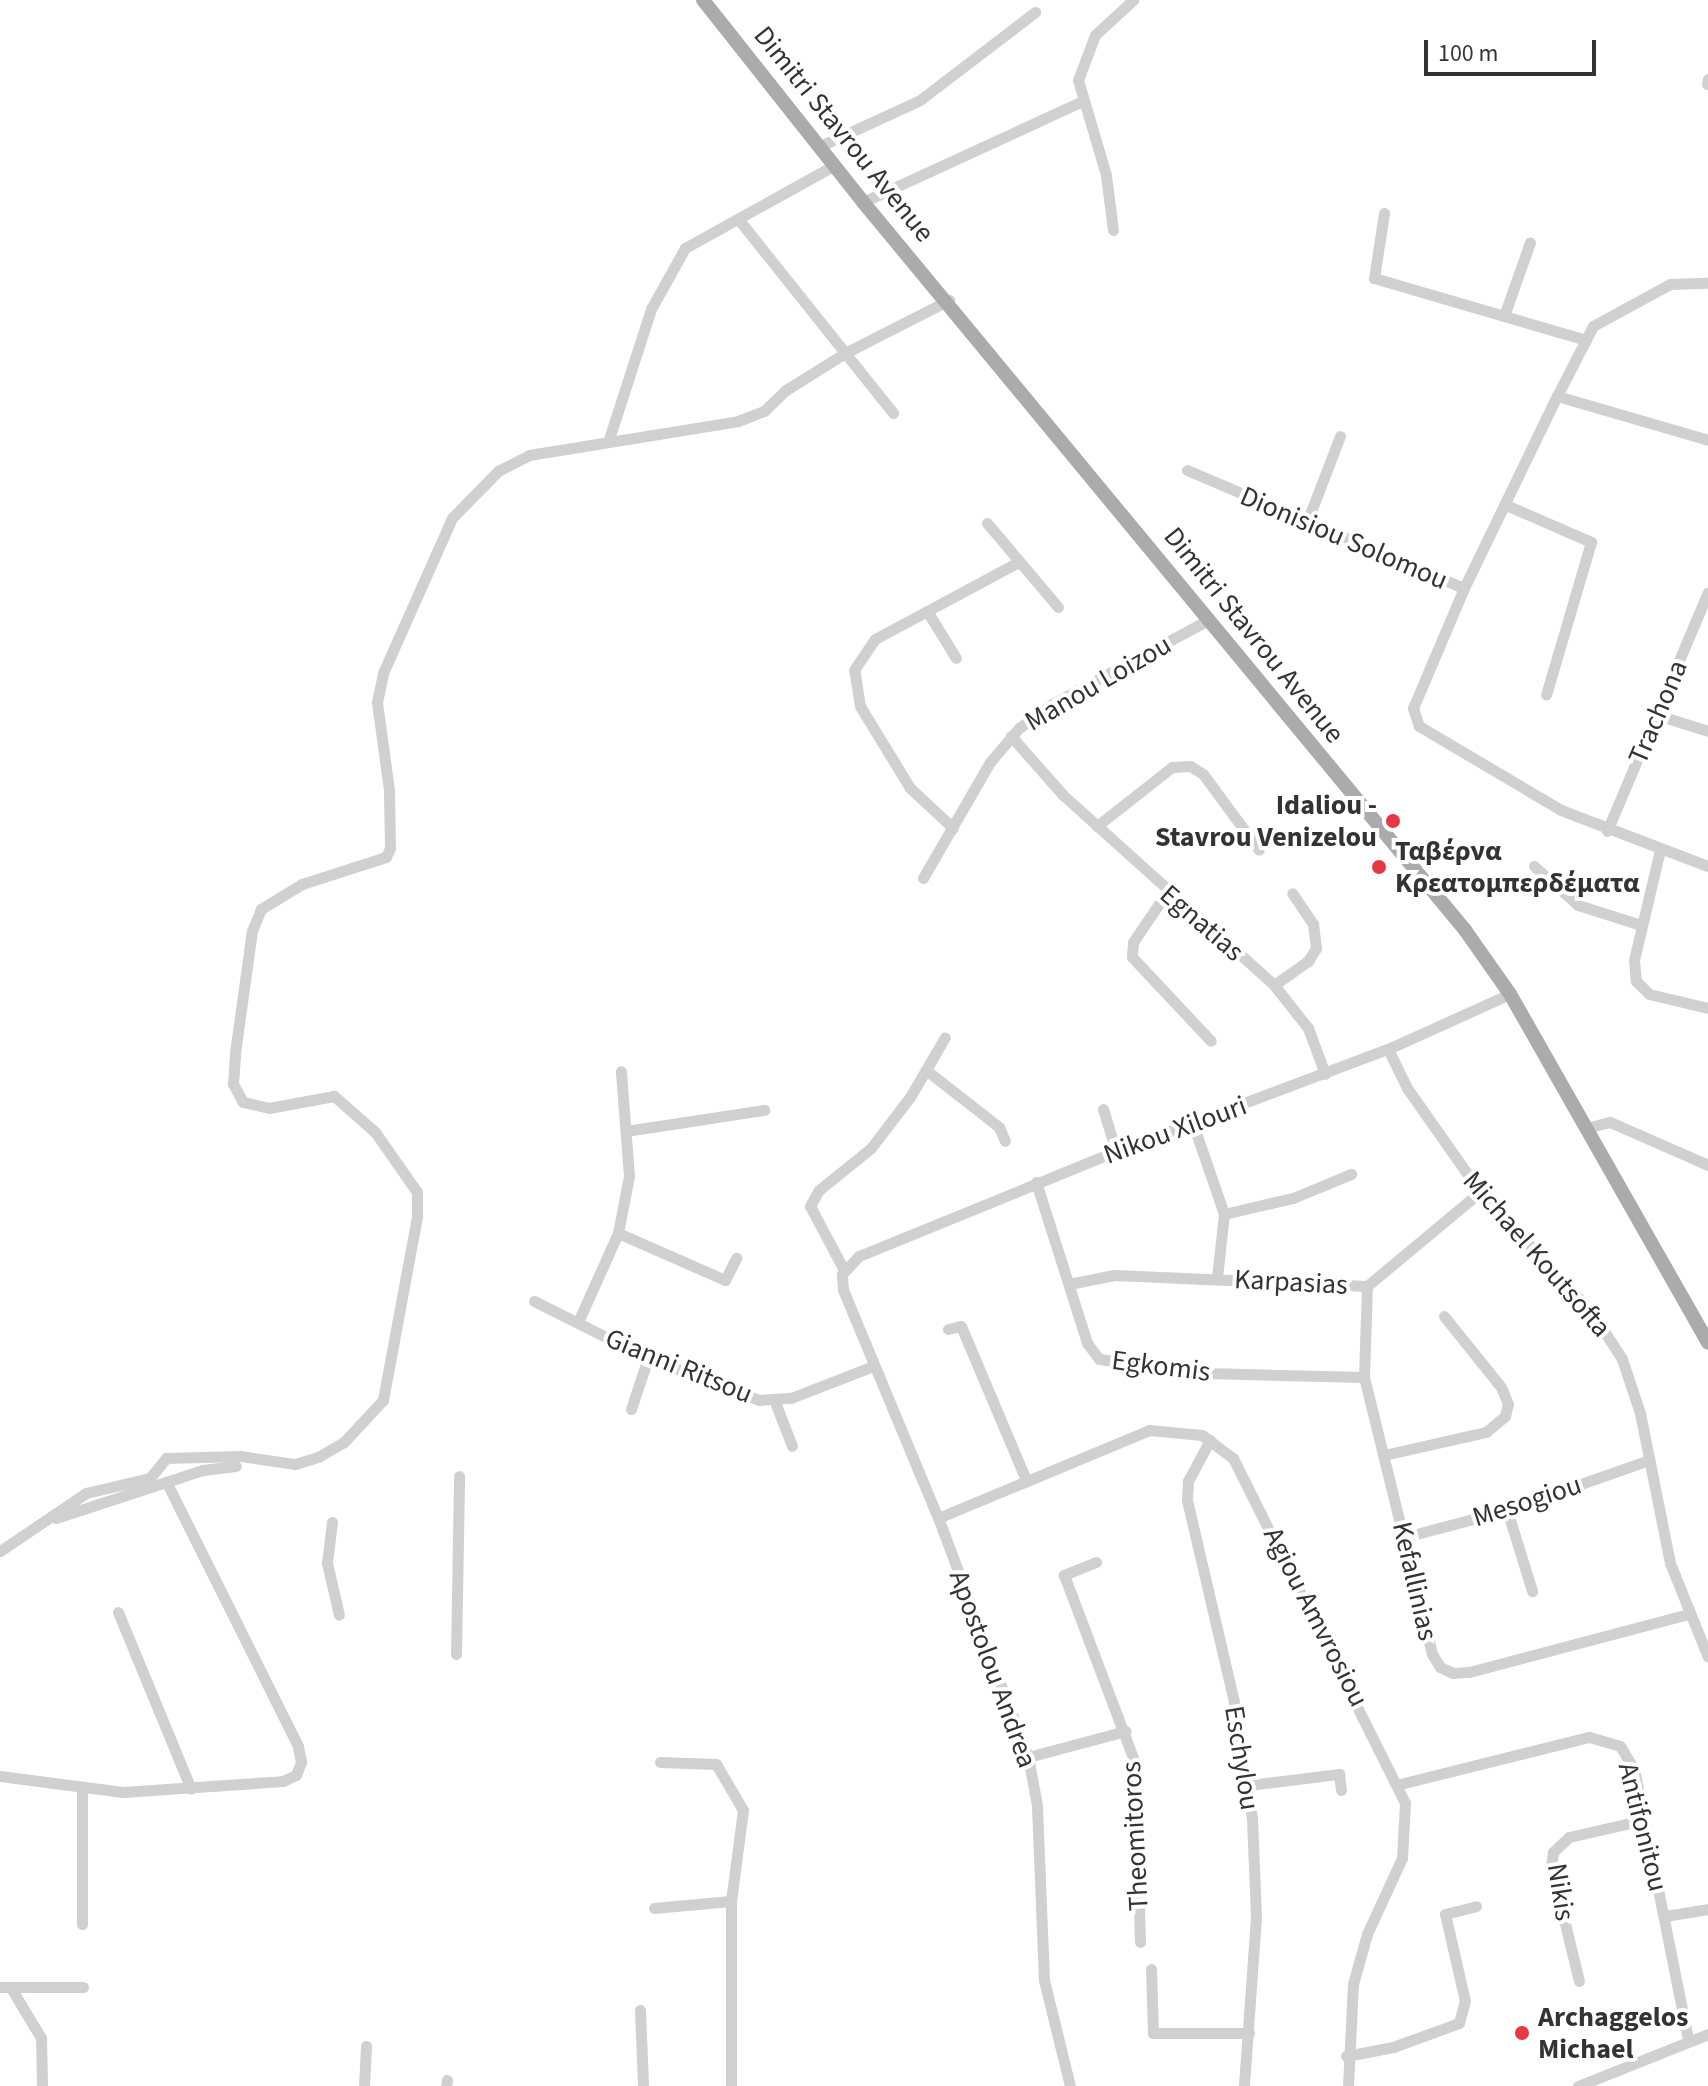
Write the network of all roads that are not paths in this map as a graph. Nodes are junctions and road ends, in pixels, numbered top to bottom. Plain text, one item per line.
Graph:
1 (703, 0) edge
2 (1133, 0) edge
3 (1035, 12) dead end
4 (1083, 101) junction
5 (818, 147) junction
6 (833, 166) junction
7 (863, 202) junction
8 (1384, 213) dead end
9 (739, 220) junction
10 (1113, 230) dead end
11 (1530, 242) dead end
12 (1708, 283) edge
13 (949, 300) junction
14 (1504, 316) junction
15 (1586, 340) junction
16 (845, 353) junction
17 (1557, 396) junction
18 (893, 413) dead end
19 (1340, 436) dead end
20 (609, 439) junction
21 (1708, 440) edge
22 (1187, 470) dead end
23 (1506, 505) junction
24 (1307, 522) junction
25 (987, 523) dead end
26 (1017, 563) junction
27 (1464, 588) junction
28 (1707, 597) edge
29 (1058, 607) dead end
30 (927, 611) junction
31 (1208, 620) junction
32 (956, 658) dead end
33 (1546, 695) dead end
34 (1657, 715) junction
35 (1708, 731) edge
36 (1011, 736) junction
37 (1097, 826) junction
38 (953, 828) junction
39 (1607, 831) junction
40 (1259, 850) dead end
41 (1660, 850) junction
42 (1534, 866) dead end
43 (1708, 866) edge
44 (923, 878) dead end
45 (1167, 892) junction
46 (1292, 893) dead end
47 (1641, 925) junction
48 (1274, 985) junction
49 (1510, 994) junction
50 (1708, 1008) edge
51 (945, 1037) dead end
52 (1211, 1041) dead end
53 (1388, 1049) junction
54 (926, 1070) junction
55 (621, 1071) dead end
56 (1325, 1074) junction
57 (1103, 1109) dead end
58 (764, 1110) dead end
59 (1193, 1124) junction
60 (1586, 1128) junction
61 (626, 1131) junction
62 (1005, 1141) dead end
63 (1116, 1151) junction
64 (1708, 1165) edge
65 (1351, 1174) dead end
66 (1036, 1182) junction
67 (1480, 1192) junction
68 (1224, 1214) junction
69 (618, 1233) junction
70 (736, 1258) dead end
71 (844, 1270) junction
72 (1217, 1277) junction
73 (1069, 1284) junction
74 (1367, 1286) junction
75 (534, 1301) dead end
76 (1444, 1316) dead end
77 (578, 1322) junction
78 (948, 1329) dead end
79 (1708, 1343) edge
80 (648, 1358) junction
81 (873, 1366) junction
82 (1364, 1377) junction
83 (775, 1402) junction
84 (631, 1409) dead end
85 (1210, 1440) junction
86 (792, 1446) dead end
87 (1384, 1455) junction
88 (1649, 1460) junction
89 (236, 1466) dead end
90 (459, 1476) dead end
91 (1026, 1480) junction
92 (167, 1483) junction
93 (142, 1485) junction
94 (1507, 1510) junction
95 (938, 1518) junction
96 (332, 1522) dead end
97 (1405, 1537) junction
98 (0, 1551) edge
99 (1096, 1562) dead end
100 (1532, 1591) dead end
101 (118, 1612) dead end
102 (1689, 1614) junction
103 (339, 1615) dead end
104 (456, 1654) dead end
105 (1708, 1657) edge
106 (1126, 1731) junction
107 (1028, 1757) junction
108 (660, 1762) dead end
109 (0, 1776) edge
110 (1400, 1784) junction
111 (1249, 1785) junction
112 (82, 1789) junction
113 (191, 1789) junction
114 (1341, 1790) dead end
115 (1644, 1820) junction
116 (731, 1901) junction
117 (1476, 1906) dead end
118 (654, 1908) dead end
119 (1708, 1909) edge
120 (1665, 1916) junction
121 (82, 1924) dead end
122 (1140, 1942) dead end
123 (1151, 1969) dead end
124 (1579, 1981) dead end
125 (6, 1987) edge
126 (83, 1987) dead end
127 (640, 2010) dead end
128 (1249, 2033) junction
129 (1708, 2034) edge
130 (1688, 2040) junction
131 (366, 2046) dead end
132 (1346, 2056) junction
133 (42, 2086) edge
134 (364, 2086) edge
135 (643, 2086) edge
136 (731, 2086) edge
137 (1070, 2086) edge
138 (1244, 2086) edge
139 (1348, 2086) edge
140 (1578, 2086) edge

1 - 5 main road, Dimitri Stavrou Avenue
2 - 4 street
3 - 5 street
4 - 7 street
4 - 10 street
5 - 6 main road, Dimitri Stavrou Avenue
6 - 7 main road, Dimitri Stavrou Avenue
6 - 9 street
7 - 13 main road, Dimitri Stavrou Avenue
8 - 14 street
9 - 16 street
9 - 20 street
11 - 14 street
12 - 15 street
13 - 16 street
13 - 31 main road, Dimitri Stavrou Avenue
14 - 15 street
15 - 17 street
16 - 18 street
16 - 20 street
17 - 21 street
17 - 23 street
19 - 24 street
20 - 93 street
22 - 24 street, Dionisiou Solomou
23 - 27 street
23 - 33 street
24 - 27 street, Dionisiou Solomou
25 - 26 street
26 - 29 street
26 - 30 street
27 - 39 street, Dionisiou Solomou
28 - 34 street, Trachona
30 - 32 street
30 - 38 street
31 - 36 street, Manou Loizou
31 - 49 main road, Dimitri Stavrou Avenue
34 - 35 street
34 - 39 street, Trachona
36 - 37 street, Egnatias
36 - 38 street, Manou Loizou
37 - 40 street
37 - 45 street, Egnatias
38 - 44 street, Manou Loizou
39 - 41 street, Dionisiou Solomou
41 - 43 street, Dionisiou Solomou
41 - 47 street
42 - 47 street
45 - 48 street, Egnatias
45 - 52 street
46 - 48 street
47 - 50 street
48 - 56 street, Egnatias
49 - 53 street, Nikou Xilouri
49 - 60 main road, Dimitri Stavrou Avenue
51 - 54 street
53 - 56 street, Nikou Xilouri
53 - 67 street, Michael Koutsofta
54 - 62 street
54 - 71 street, Apostolou Andrea
55 - 61 street
56 - 59 street, Nikou Xilouri
57 - 63 street
58 - 61 street
59 - 63 street, Nikou Xilouri
59 - 68 street
60 - 64 street
60 - 79 main road, Dimitri Stavrou Avenue
61 - 69 street
63 - 66 street, Nikou Xilouri
65 - 68 street
66 - 71 street, Nikou Xilouri
66 - 73 street, Egkomis
67 - 74 street, Karpasias
67 - 88 street, Michael Koutsofta
68 - 72 street
69 - 70 street
69 - 77 street
71 - 81 street, Apostolou Andrea
72 - 73 street, Karpasias
72 - 74 street, Karpasias
73 - 82 street, Egkomis
74 - 82 street, Kefallinias
75 - 77 street, Gianni Ritsou
76 - 87 street
77 - 80 street, Gianni Ritsou
78 - 91 street
80 - 83 street, Gianni Ritsou
80 - 84 street
81 - 83 street, Gianni Ritsou
81 - 95 street, Apostolou Andrea
82 - 87 street, Kefallinias
83 - 86 street
85 - 91 street, Agiou Amvrosiou
85 - 110 street, Agiou Amvrosiou
85 - 111 street, Eschylou
87 - 97 street, Kefallinias
88 - 94 street, Mesogiou
88 - 102 street, Michael Koutsofta
89 - 92 street
90 - 104 street
91 - 95 street, Agiou Amvrosiou
92 - 93 street
92 - 113 street
93 - 98 street
94 - 97 street, Mesogiou
94 - 100 street
95 - 107 street, Apostolou Andrea
96 - 103 street
97 - 102 street, Kefallinias
99 - 106 street, Theomitoros
101 - 113 street
102 - 105 street, Michael Koutsofta
106 - 107 street, Theomitoros
106 - 122 street, Theomitoros
107 - 137 street, Apostolou Andrea
108 - 116 street
109 - 112 street
110 - 115 street, Antifonitou
110 - 132 street, Agiou Amvrosiou
111 - 114 street
111 - 128 street, Eschylou
112 - 113 street
112 - 121 street
115 - 120 street, Antifonitou
115 - 124 street, Nikis
116 - 118 street
116 - 136 street
117 - 132 street
119 - 120 street
120 - 130 street, Antifonitou
123 - 128 street
125 - 126 street
125 - 133 street
127 - 135 street
128 - 138 street, Eschylou
129 - 130 street
130 - 140 street
131 - 134 street
132 - 139 street, Agiou Amvrosiou

